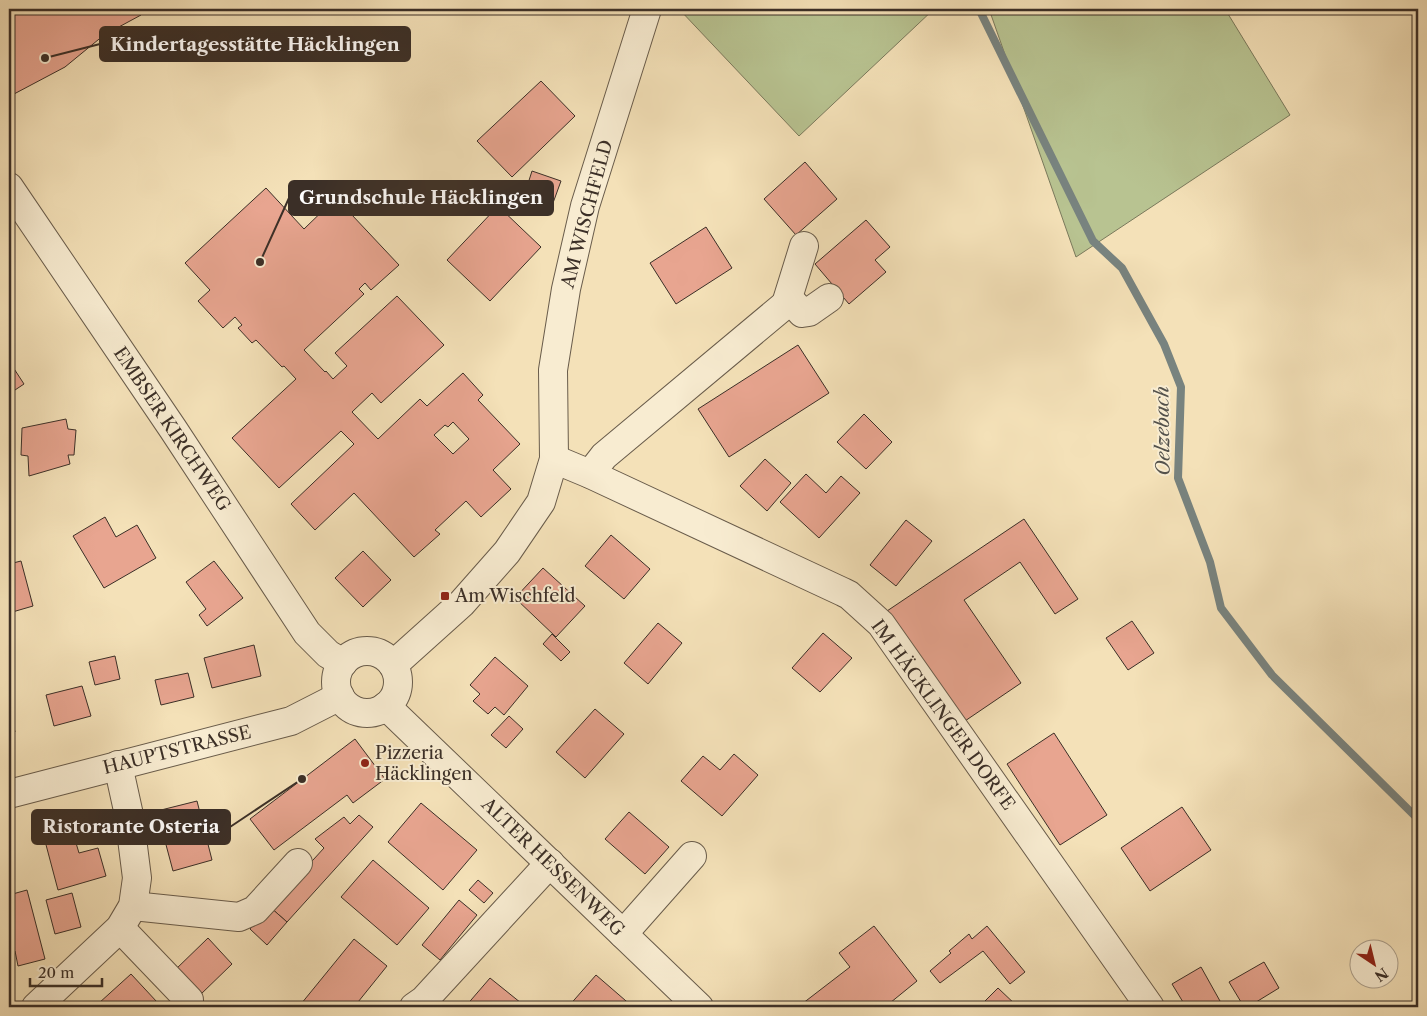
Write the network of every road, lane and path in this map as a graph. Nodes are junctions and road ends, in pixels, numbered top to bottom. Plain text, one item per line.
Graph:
1 (647, 9) edge
2 (9, 187) edge
3 (804, 246) dead end
4 (829, 298) dead end
5 (786, 304) junction
6 (554, 459) junction
7 (590, 474) junction
8 (343, 663) junction
9 (393, 665) junction
10 (340, 696) junction
11 (386, 706) junction
12 (118, 766) junction
13 (9, 794) edge
14 (692, 856) dead end
15 (298, 863) dead end
16 (550, 863) junction
17 (126, 917) junction
18 (623, 934) junction
19 (189, 1000) dead end
20 (36, 1007) edge
21 (414, 1007) edge
22 (699, 1007) edge
23 (1150, 1007) edge

1 - 6 street, AM WISCHFELD
2 - 8 street, EMBSER KIRCHWEG
3 - 5 street
4 - 5 street
5 - 7 street
6 - 7 street, IM HÄCKLINGER DORFE
6 - 9 street, AM WISCHFELD
7 - 23 street, IM HÄCKLINGER DORFE
8 - 9 street
8 - 10 street
9 - 11 street
10 - 11 street
10 - 12 street, HAUPTSTRASSE
11 - 16 street, ALTER HESSENWEG
12 - 13 street, HAUPTSTRASSE
12 - 17 street
14 - 18 street
15 - 17 street
16 - 18 street, ALTER HESSENWEG
16 - 21 street
17 - 19 street
17 - 20 street
18 - 22 street, ALTER HESSENWEG

